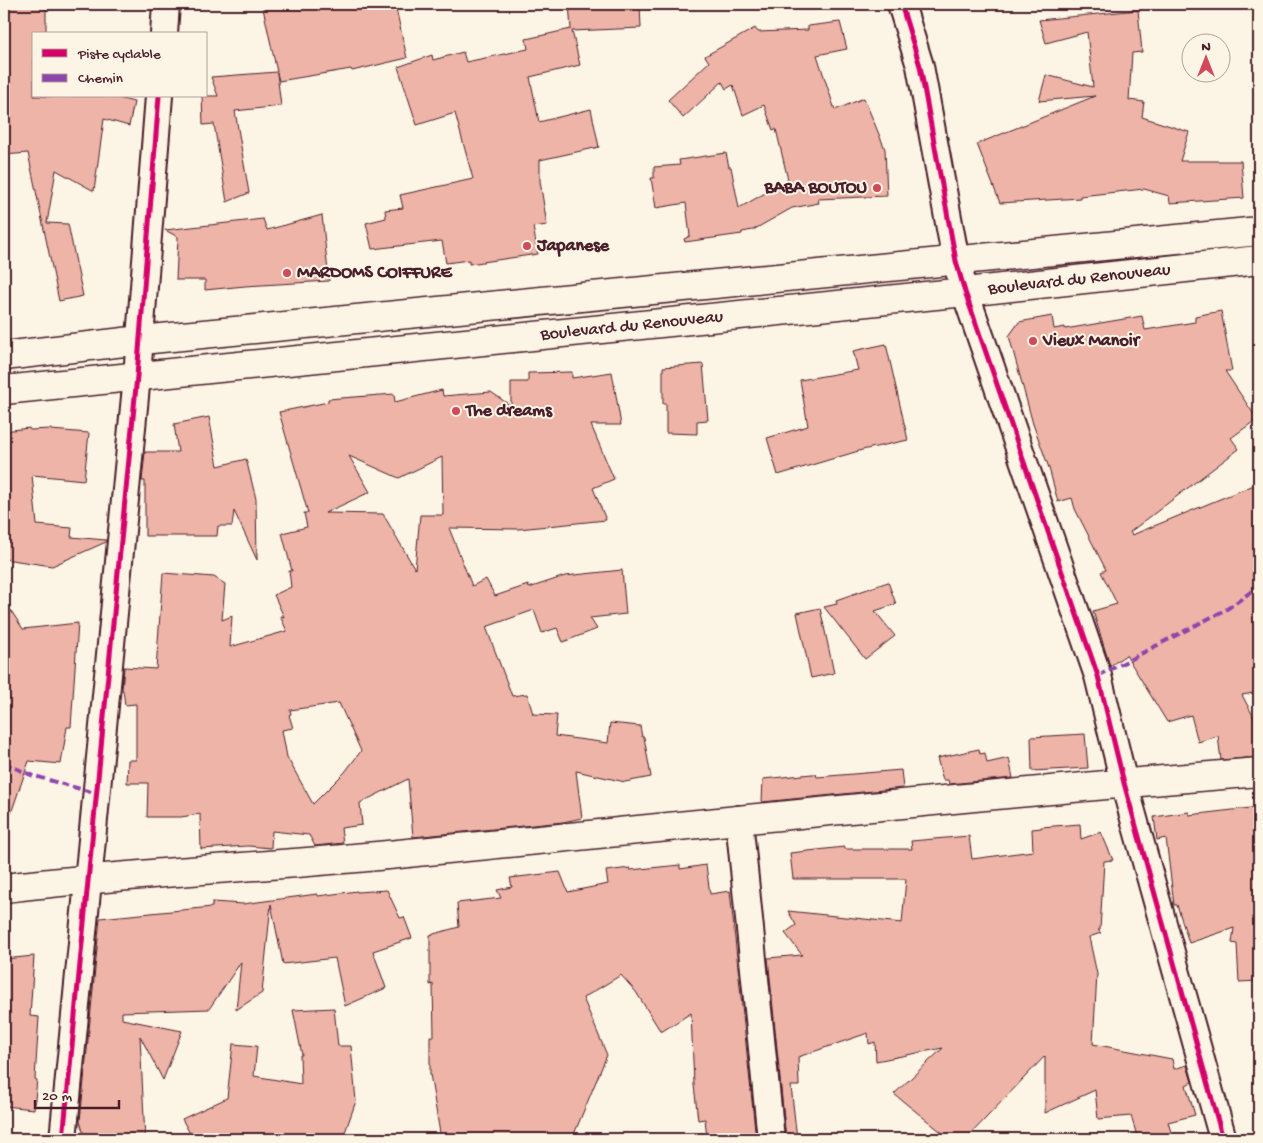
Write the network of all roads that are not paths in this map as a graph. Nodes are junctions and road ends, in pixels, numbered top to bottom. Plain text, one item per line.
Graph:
1 (166, 4) edge
2 (900, 4) edge
3 (164, 32) edge
4 (159, 98) edge
5 (1259, 231) edge
6 (1259, 260) edge
7 (956, 261) junction
8 (965, 292) junction
9 (140, 340) junction
10 (4, 356) edge
11 (137, 376) junction
12 (4, 390) edge
13 (1259, 772) edge
14 (1124, 783) junction
15 (739, 819) junction
16 (88, 878) junction
17 (4, 888) edge
18 (63, 1139) edge
19 (771, 1139) edge
20 (1223, 1139) edge

1 - 3 street
2 - 7 street
4 - 9 street
5 - 7 main road, Boulevard du Renouveau
6 - 8 main road, Boulevard du Renouveau
7 - 8 street
7 - 9 main road, Boulevard du Renouveau
8 - 11 main road, Boulevard du Renouveau
8 - 14 street
9 - 10 main road, Boulevard du Renouveau
9 - 11 street
11 - 12 main road, Boulevard du Renouveau
11 - 16 street
13 - 14 main road
14 - 15 main road
14 - 20 street
15 - 16 main road
15 - 19 street
16 - 17 main road
16 - 18 street

